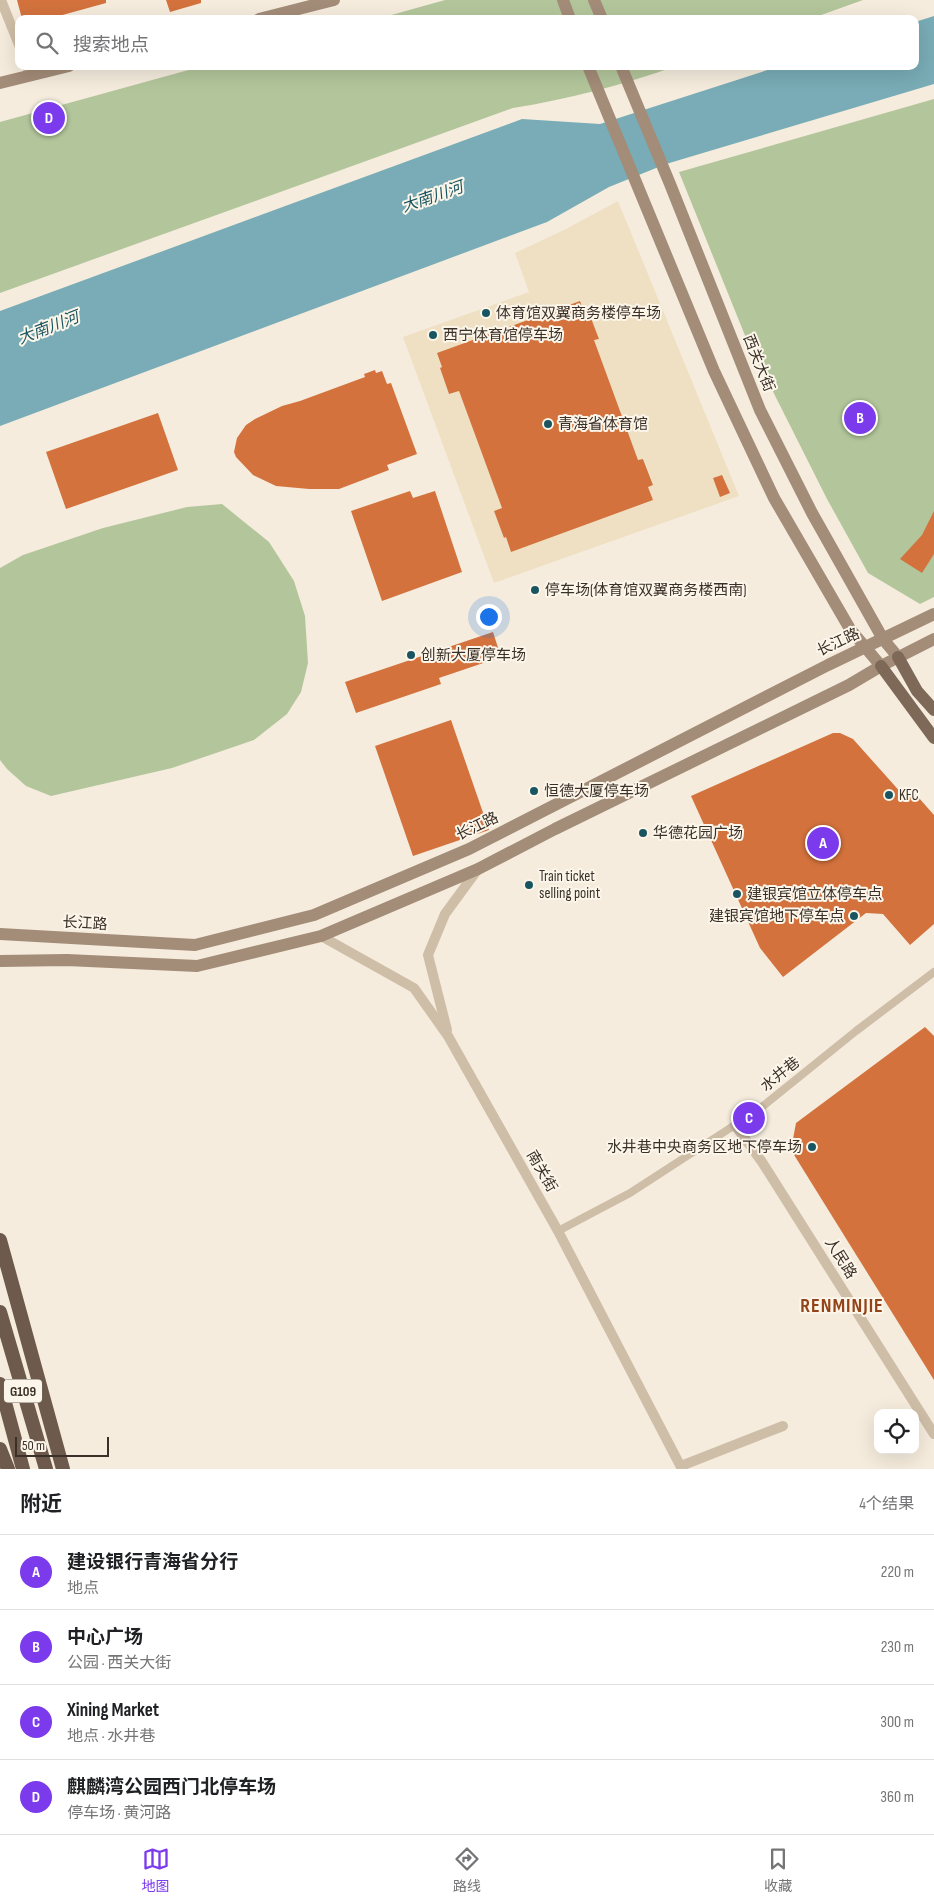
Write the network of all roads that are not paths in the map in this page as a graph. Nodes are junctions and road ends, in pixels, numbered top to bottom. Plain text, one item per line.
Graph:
1 (1, 0) edge
2 (334, 0) edge
3 (563, 0) edge
4 (594, 0) edge
5 (275, 15) edge
6 (569, 15) edge
7 (600, 15) edge
8 (15, 35) edge
9 (590, 70) edge
10 (623, 70) edge
11 (29, 71) edge
12 (0, 84) edge
13 (934, 614) edge
14 (883, 639) junction
15 (934, 639) edge
16 (865, 648) junction
17 (898, 657) junction
18 (881, 666) junction
19 (934, 710) edge
20 (934, 738) edge
21 (478, 869) junction
22 (0, 934) edge
23 (321, 936) junction
24 (0, 961) edge
25 (934, 972) edge
26 (448, 1036) junction
27 (735, 1125) junction
28 (558, 1231) junction
29 (0, 1240) edge
30 (0, 1312) edge
31 (0, 1384) edge
32 (783, 1426) dead end
33 (934, 1434) edge
34 (0, 1449) edge
35 (681, 1468) edge
36 (8, 1469) edge
37 (23, 1469) edge
38 (46, 1469) edge
39 (63, 1469) edge

1 - 8 street
2 - 5 main road
3 - 6 main road
4 - 7 main road
9 - 16 main road
10 - 14 main road, 西关大街
11 - 12 main road
13 - 14 main road, 长江路
14 - 16 main road, 长江路
14 - 17 main road, 西关大街
15 - 17 main road
16 - 18 main road
16 - 22 main road, 长江路
17 - 18 main road
17 - 19 main road
18 - 20 main road
18 - 21 main road
21 - 23 main road
21 - 26 street
23 - 24 main road
23 - 26 street, 南关街
25 - 27 street, 水井巷
26 - 28 street, 南关街
27 - 28 street, 水井巷
27 - 33 street, 人民路
28 - 35 street, 南关街
29 - 39 highway
30 - 38 highway, G109
31 - 37 highway, G109
32 - 35 street
34 - 36 highway

